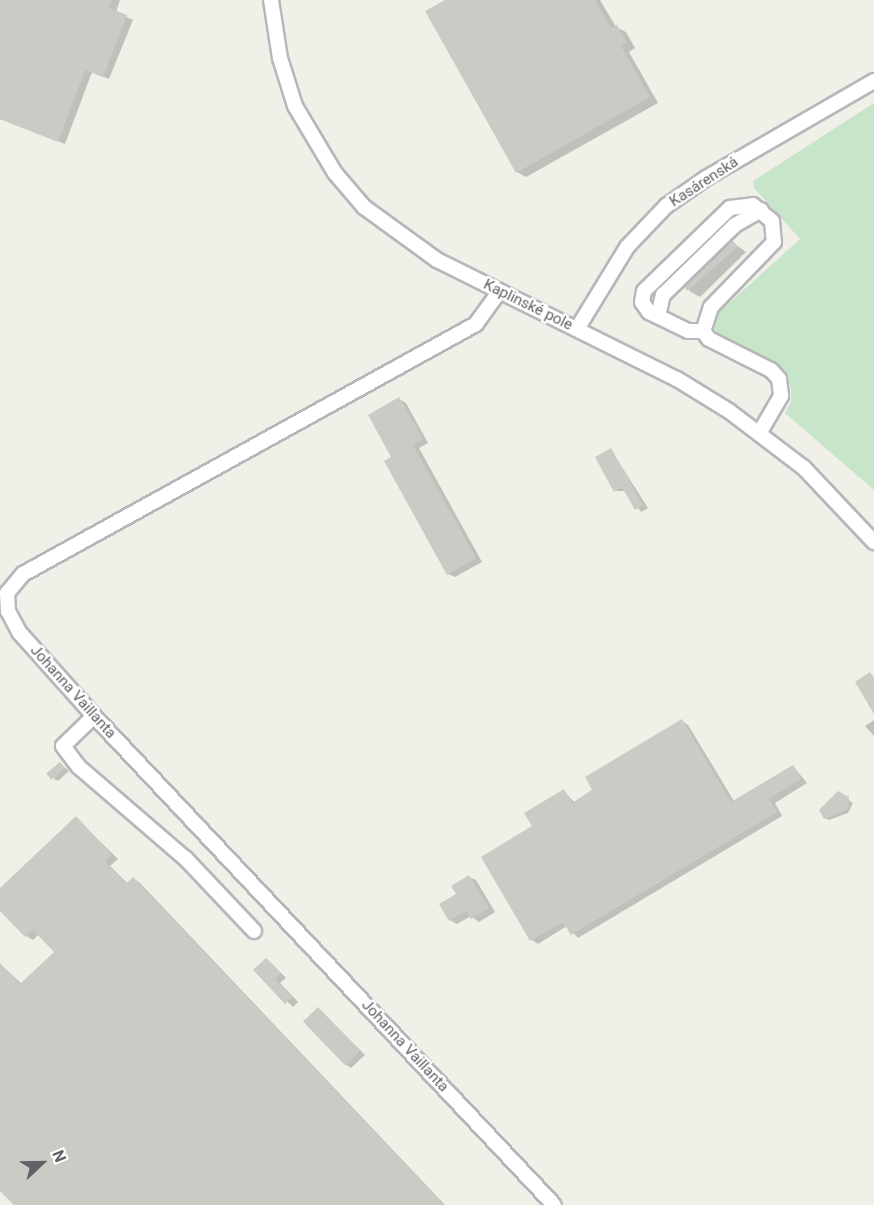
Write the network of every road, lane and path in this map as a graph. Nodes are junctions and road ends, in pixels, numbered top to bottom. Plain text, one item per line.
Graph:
1 (271, 0) edge
2 (874, 81) edge
3 (499, 292) junction
4 (577, 329) junction
5 (702, 331) junction
6 (760, 432) junction
7 (874, 542) edge
8 (94, 716) junction
9 (254, 931) dead end
10 (554, 1205) edge

1 - 3 street, Kaplinské pole
2 - 4 street, Kasárenská
3 - 4 street, Kaplinské pole
3 - 8 street, Johanna Vaillanta
4 - 6 street, Kaplinské pole
5 - 5 street
5 - 6 street
6 - 7 street, Kaplinské pole
8 - 9 street
8 - 10 street, Johanna Vaillanta

